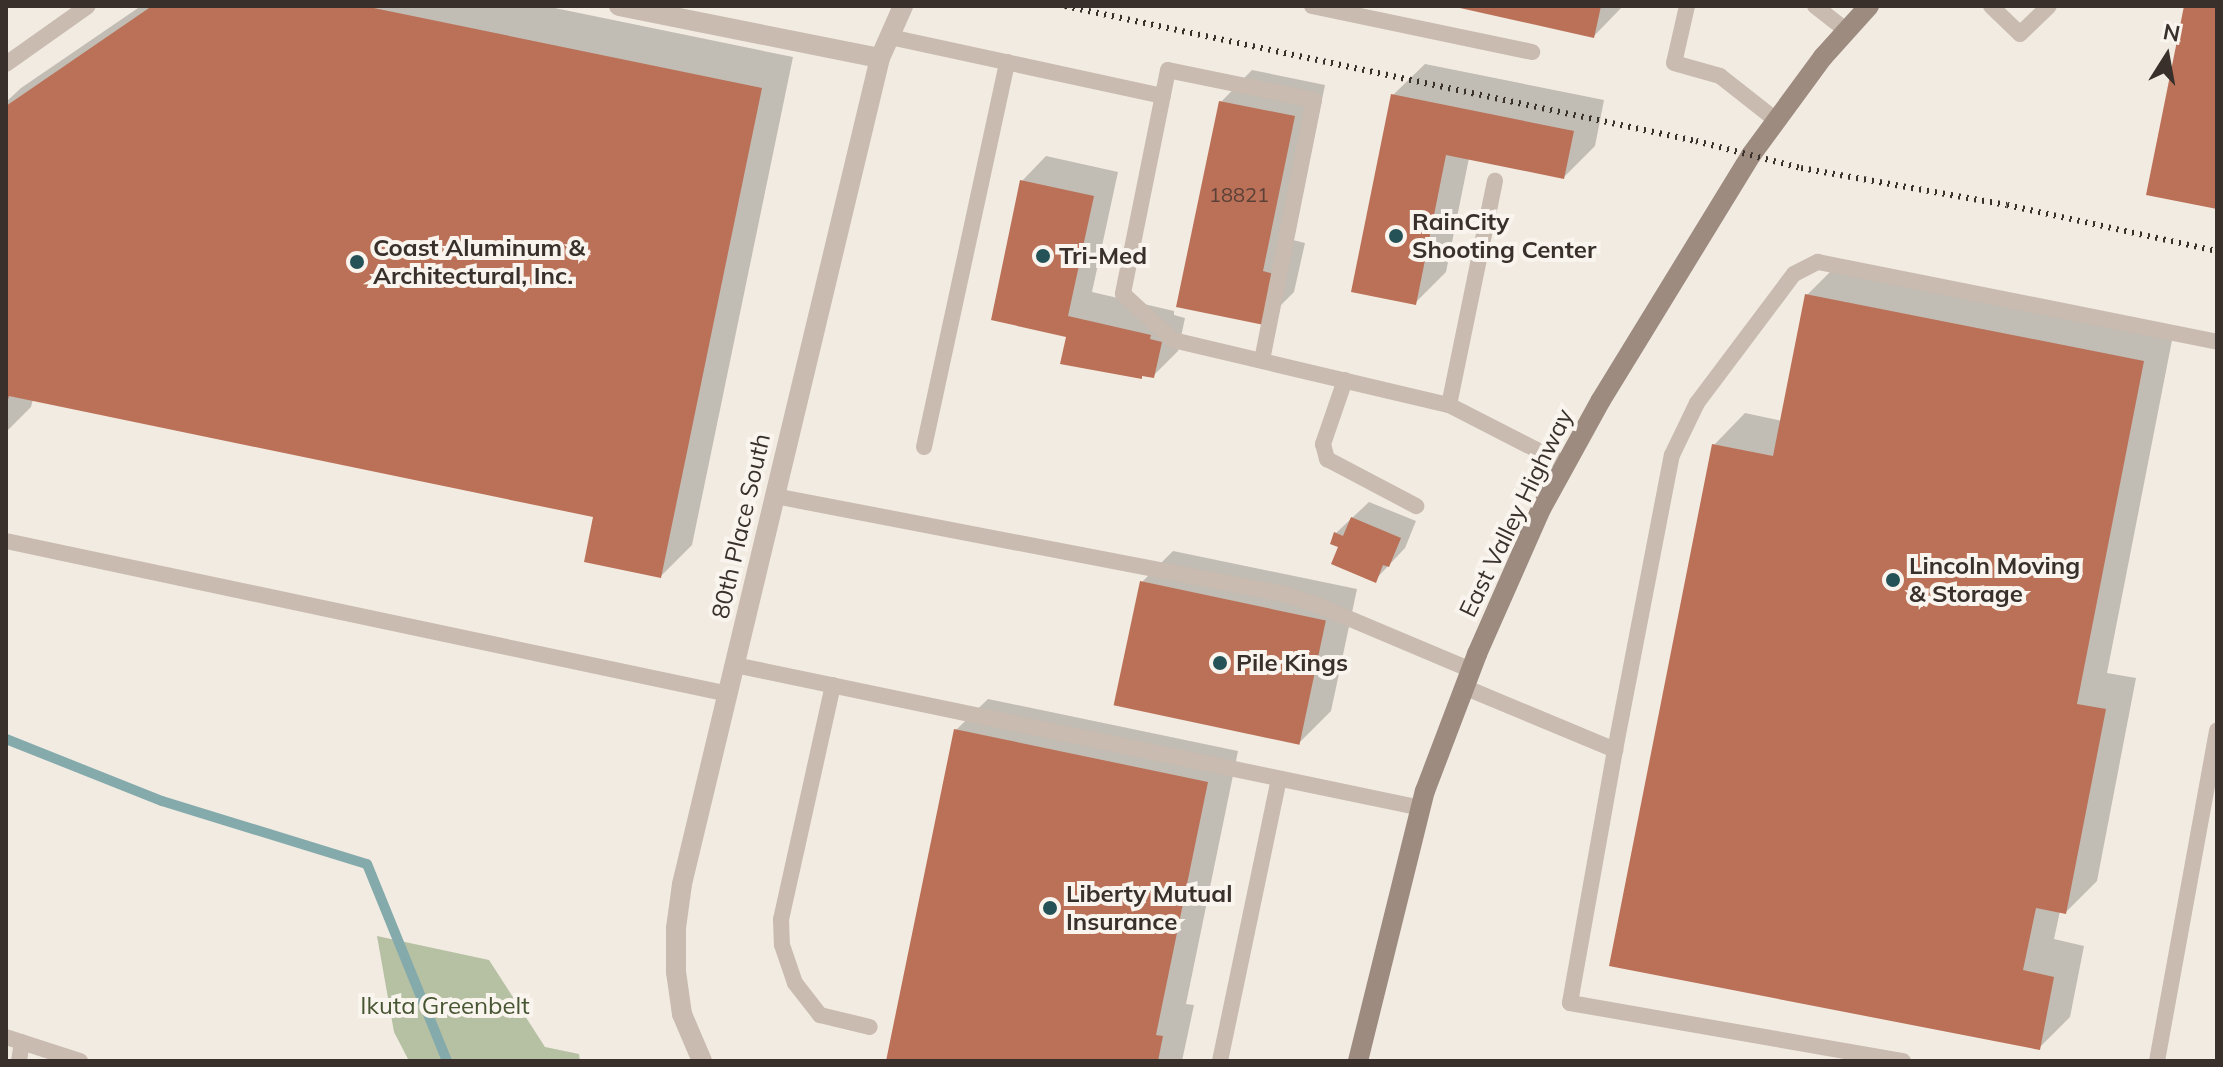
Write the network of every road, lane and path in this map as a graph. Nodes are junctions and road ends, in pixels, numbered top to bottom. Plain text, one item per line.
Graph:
1 (88, 6) edge
2 (619, 6) edge
3 (903, 6) edge
4 (1312, 6) edge
5 (1687, 6) edge
6 (1815, 6) edge
7 (1869, 6) edge
8 (1991, 6) edge
9 (2049, 6) edge
10 (1847, 31) junction
11 (890, 37) junction
12 (1532, 52) dead end
13 (880, 58) junction
14 (1007, 62) junction
15 (6, 64) edge
16 (1163, 96) junction
17 (1776, 120) junction
18 (1495, 181) dead end
19 (2217, 342) edge
20 (1262, 360) junction
21 (1345, 380) junction
22 (1449, 405) junction
23 (924, 447) dead end
24 (1566, 465) junction
25 (775, 496) junction
26 (1416, 506) dead end
27 (6, 541) edge
28 (735, 665) junction
29 (1467, 679) junction
30 (833, 685) junction
31 (728, 694) junction
32 (2217, 730) edge
33 (1615, 750) junction
34 (1279, 779) junction
35 (1421, 808) junction
36 (870, 1027) dead end
37 (14, 1040) edge
38 (19, 1061) edge
39 (80, 1061) edge
40 (702, 1061) edge
41 (1220, 1061) edge
42 (1358, 1061) edge
43 (1903, 1061) edge
44 (2157, 1061) edge

1 - 15 lane
2 - 13 street
3 - 11 street, 80th Place South
4 - 12 lane
5 - 17 lane
6 - 10 lane
7 - 10 main road, East Valley Highway
8 - 9 lane
10 - 17 main road, East Valley Highway
11 - 13 street, 80th Place South
11 - 14 lane
13 - 25 street, 80th Place South
14 - 16 lane
14 - 23 lane
16 - 20 lane
16 - 20 lane
17 - 24 main road, East Valley Highway
18 - 22 lane
19 - 33 lane
20 - 21 lane
21 - 22 lane
21 - 26 lane
22 - 24 lane
24 - 29 main road, East Valley Highway
25 - 28 street, 80th Place South
25 - 29 lane
27 - 31 lane
28 - 30 lane
28 - 31 street, 80th Place South
29 - 33 lane
29 - 35 main road, East Valley Highway
30 - 34 lane
30 - 36 lane
31 - 40 street, 80th Place South
32 - 44 lane
33 - 43 lane
34 - 35 lane
34 - 41 lane
35 - 42 main road, East Valley Highway
37 - 38 lane
37 - 39 lane

